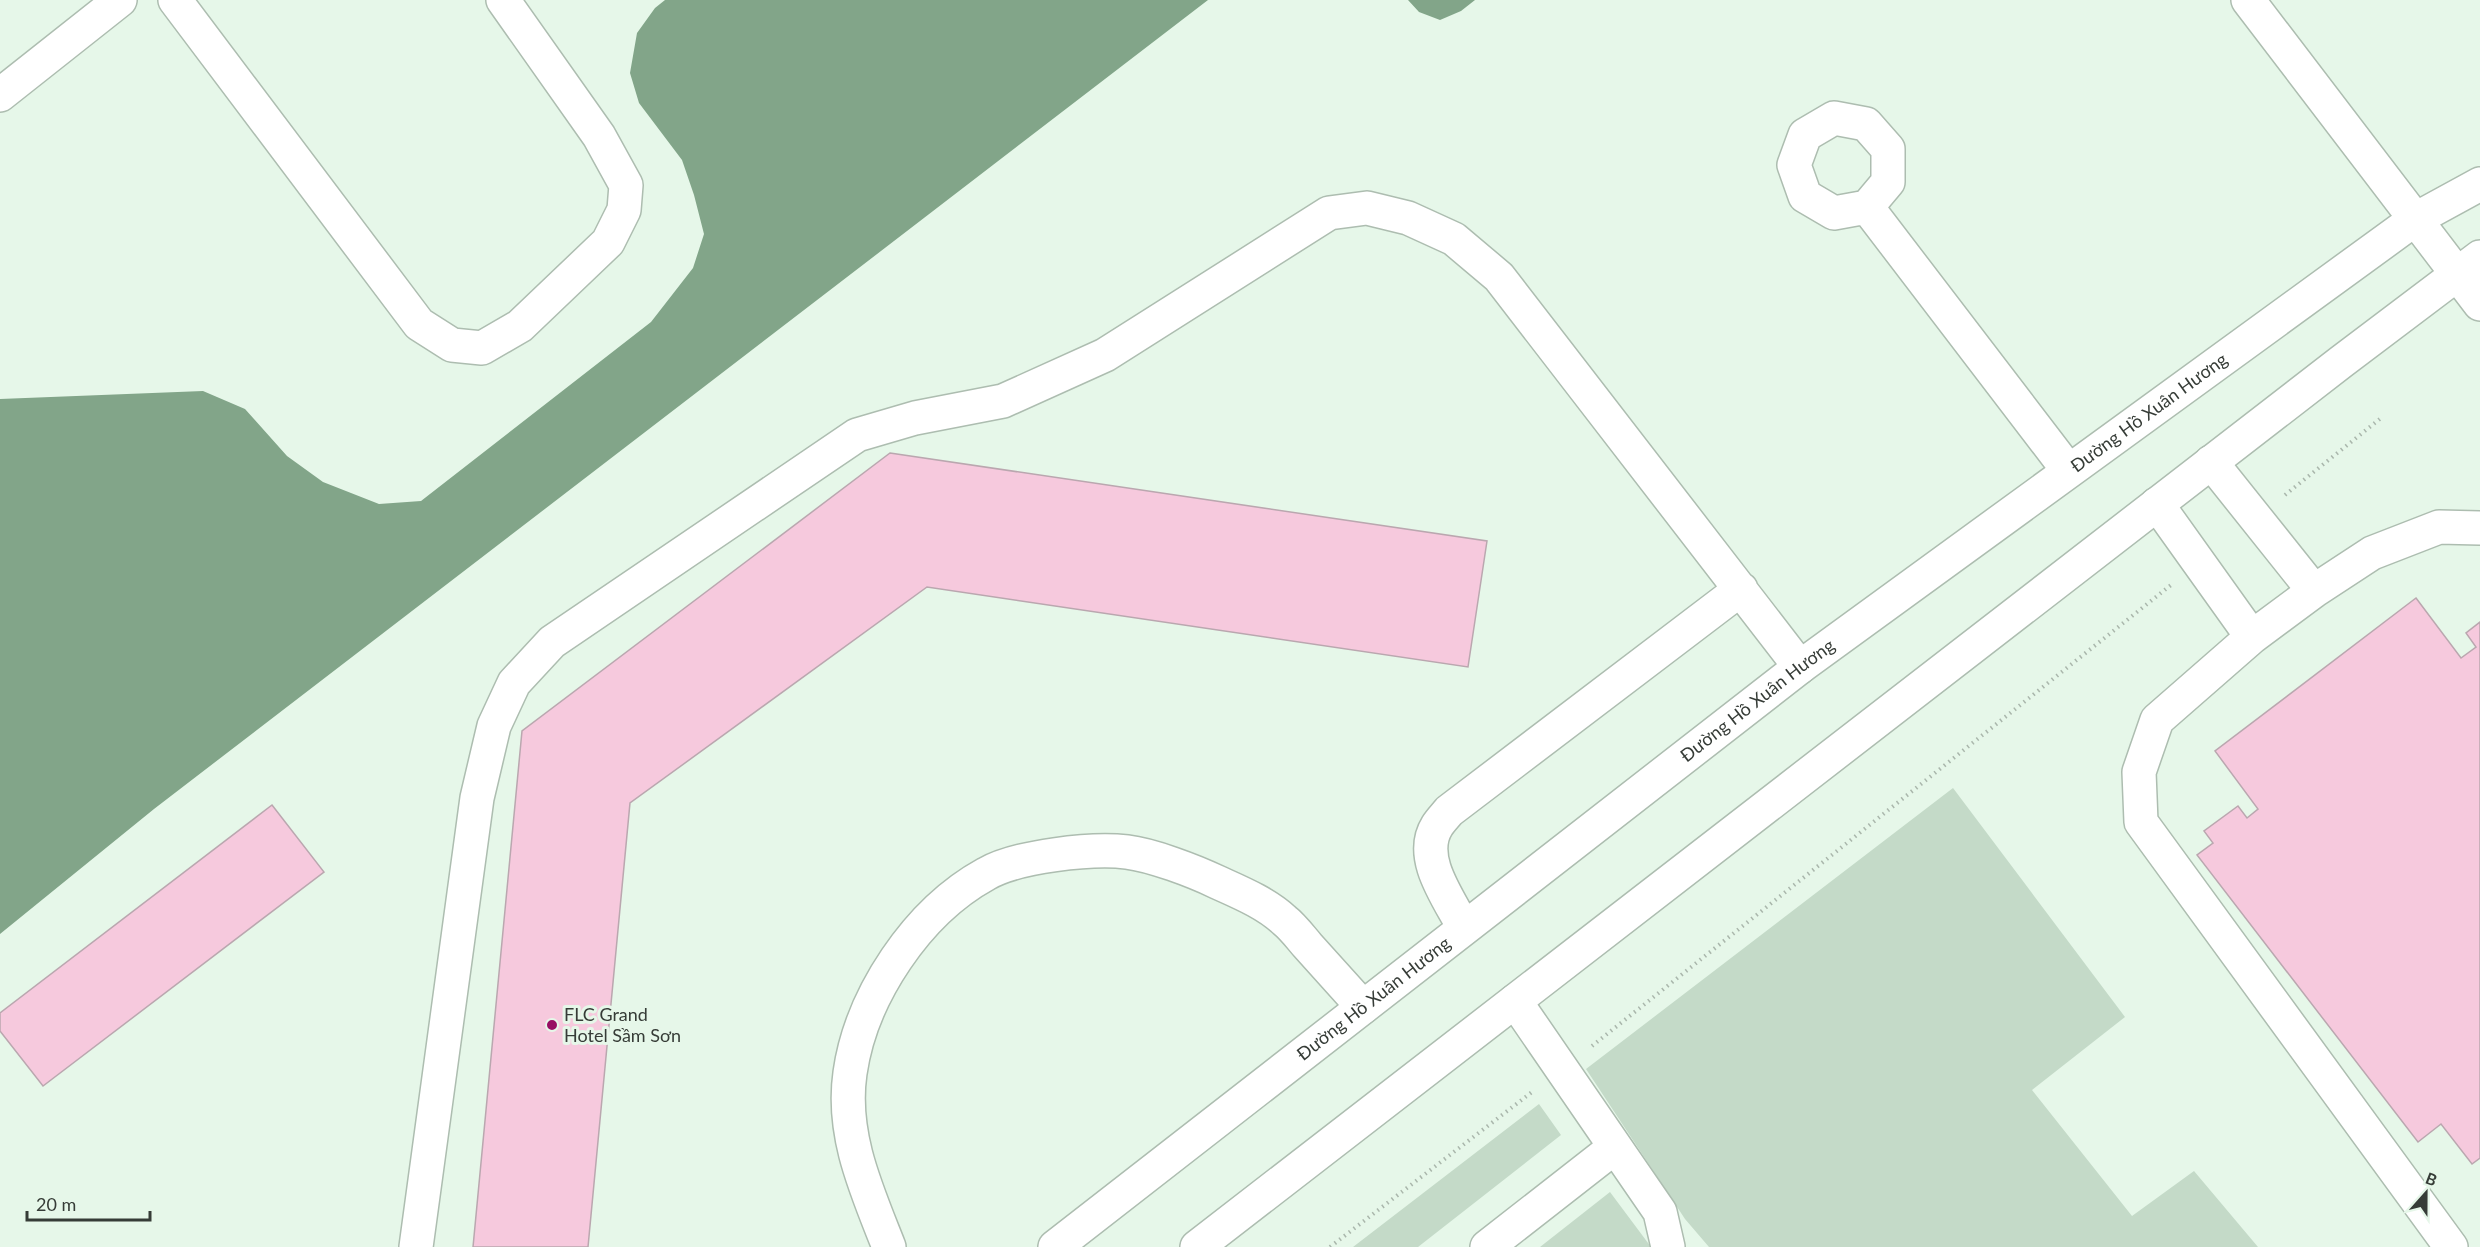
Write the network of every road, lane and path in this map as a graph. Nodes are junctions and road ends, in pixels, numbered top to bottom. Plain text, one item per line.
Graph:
1 (120, 0) edge
2 (175, 0) edge
3 (2248, 0) edge
4 (509, 2) edge
5 (0, 95) edge
6 (2480, 185) edge
7 (1867, 207) dead end
8 (2414, 220) junction
9 (2468, 266) edge
10 (2480, 304) edge
11 (2381, 418) dead end
12 (2211, 462) junction
13 (2068, 470) junction
14 (2157, 504) junction
15 (2256, 518) junction
16 (2480, 528) edge
17 (2199, 563) junction
18 (1741, 590) junction
19 (2314, 591) junction
20 (2252, 638) junction
21 (1800, 667) junction
22 (1464, 928) junction
23 (1515, 1001) junction
24 (1363, 1007) junction
25 (1562, 1069) junction
26 (1616, 1147) junction
27 (416, 1247) edge
28 (890, 1247) edge
29 (1055, 1247) edge
30 (1197, 1247) edge
31 (1330, 1247) edge
32 (1487, 1247) edge
33 (1668, 1247) edge
34 (2451, 1247) edge

1 - 5 main road
2 - 4 main road
3 - 8 main road
6 - 8 main road, Đường Hồ Xuân Hương
7 - 13 main road
8 - 9 main road
8 - 13 main road, Đường Hồ Xuân Hương
9 - 10 main road
9 - 12 main road
11 - 15 path
12 - 14 main road
12 - 15 main road
13 - 21 main road, Đường Hồ Xuân Hương
14 - 17 main road
14 - 23 main road
15 - 19 main road
16 - 19 main road
17 - 20 main road
17 - 25 path
18 - 21 main road
18 - 22 main road
18 - 27 main road
19 - 20 main road
20 - 34 main road
21 - 22 main road, Đường Hồ Xuân Hương
22 - 24 main road, Đường Hồ Xuân Hương
23 - 25 main road
23 - 30 main road
24 - 28 main road
24 - 29 main road, Đường Hồ Xuân Hương
25 - 26 main road
25 - 31 path
26 - 32 main road
26 - 33 main road

